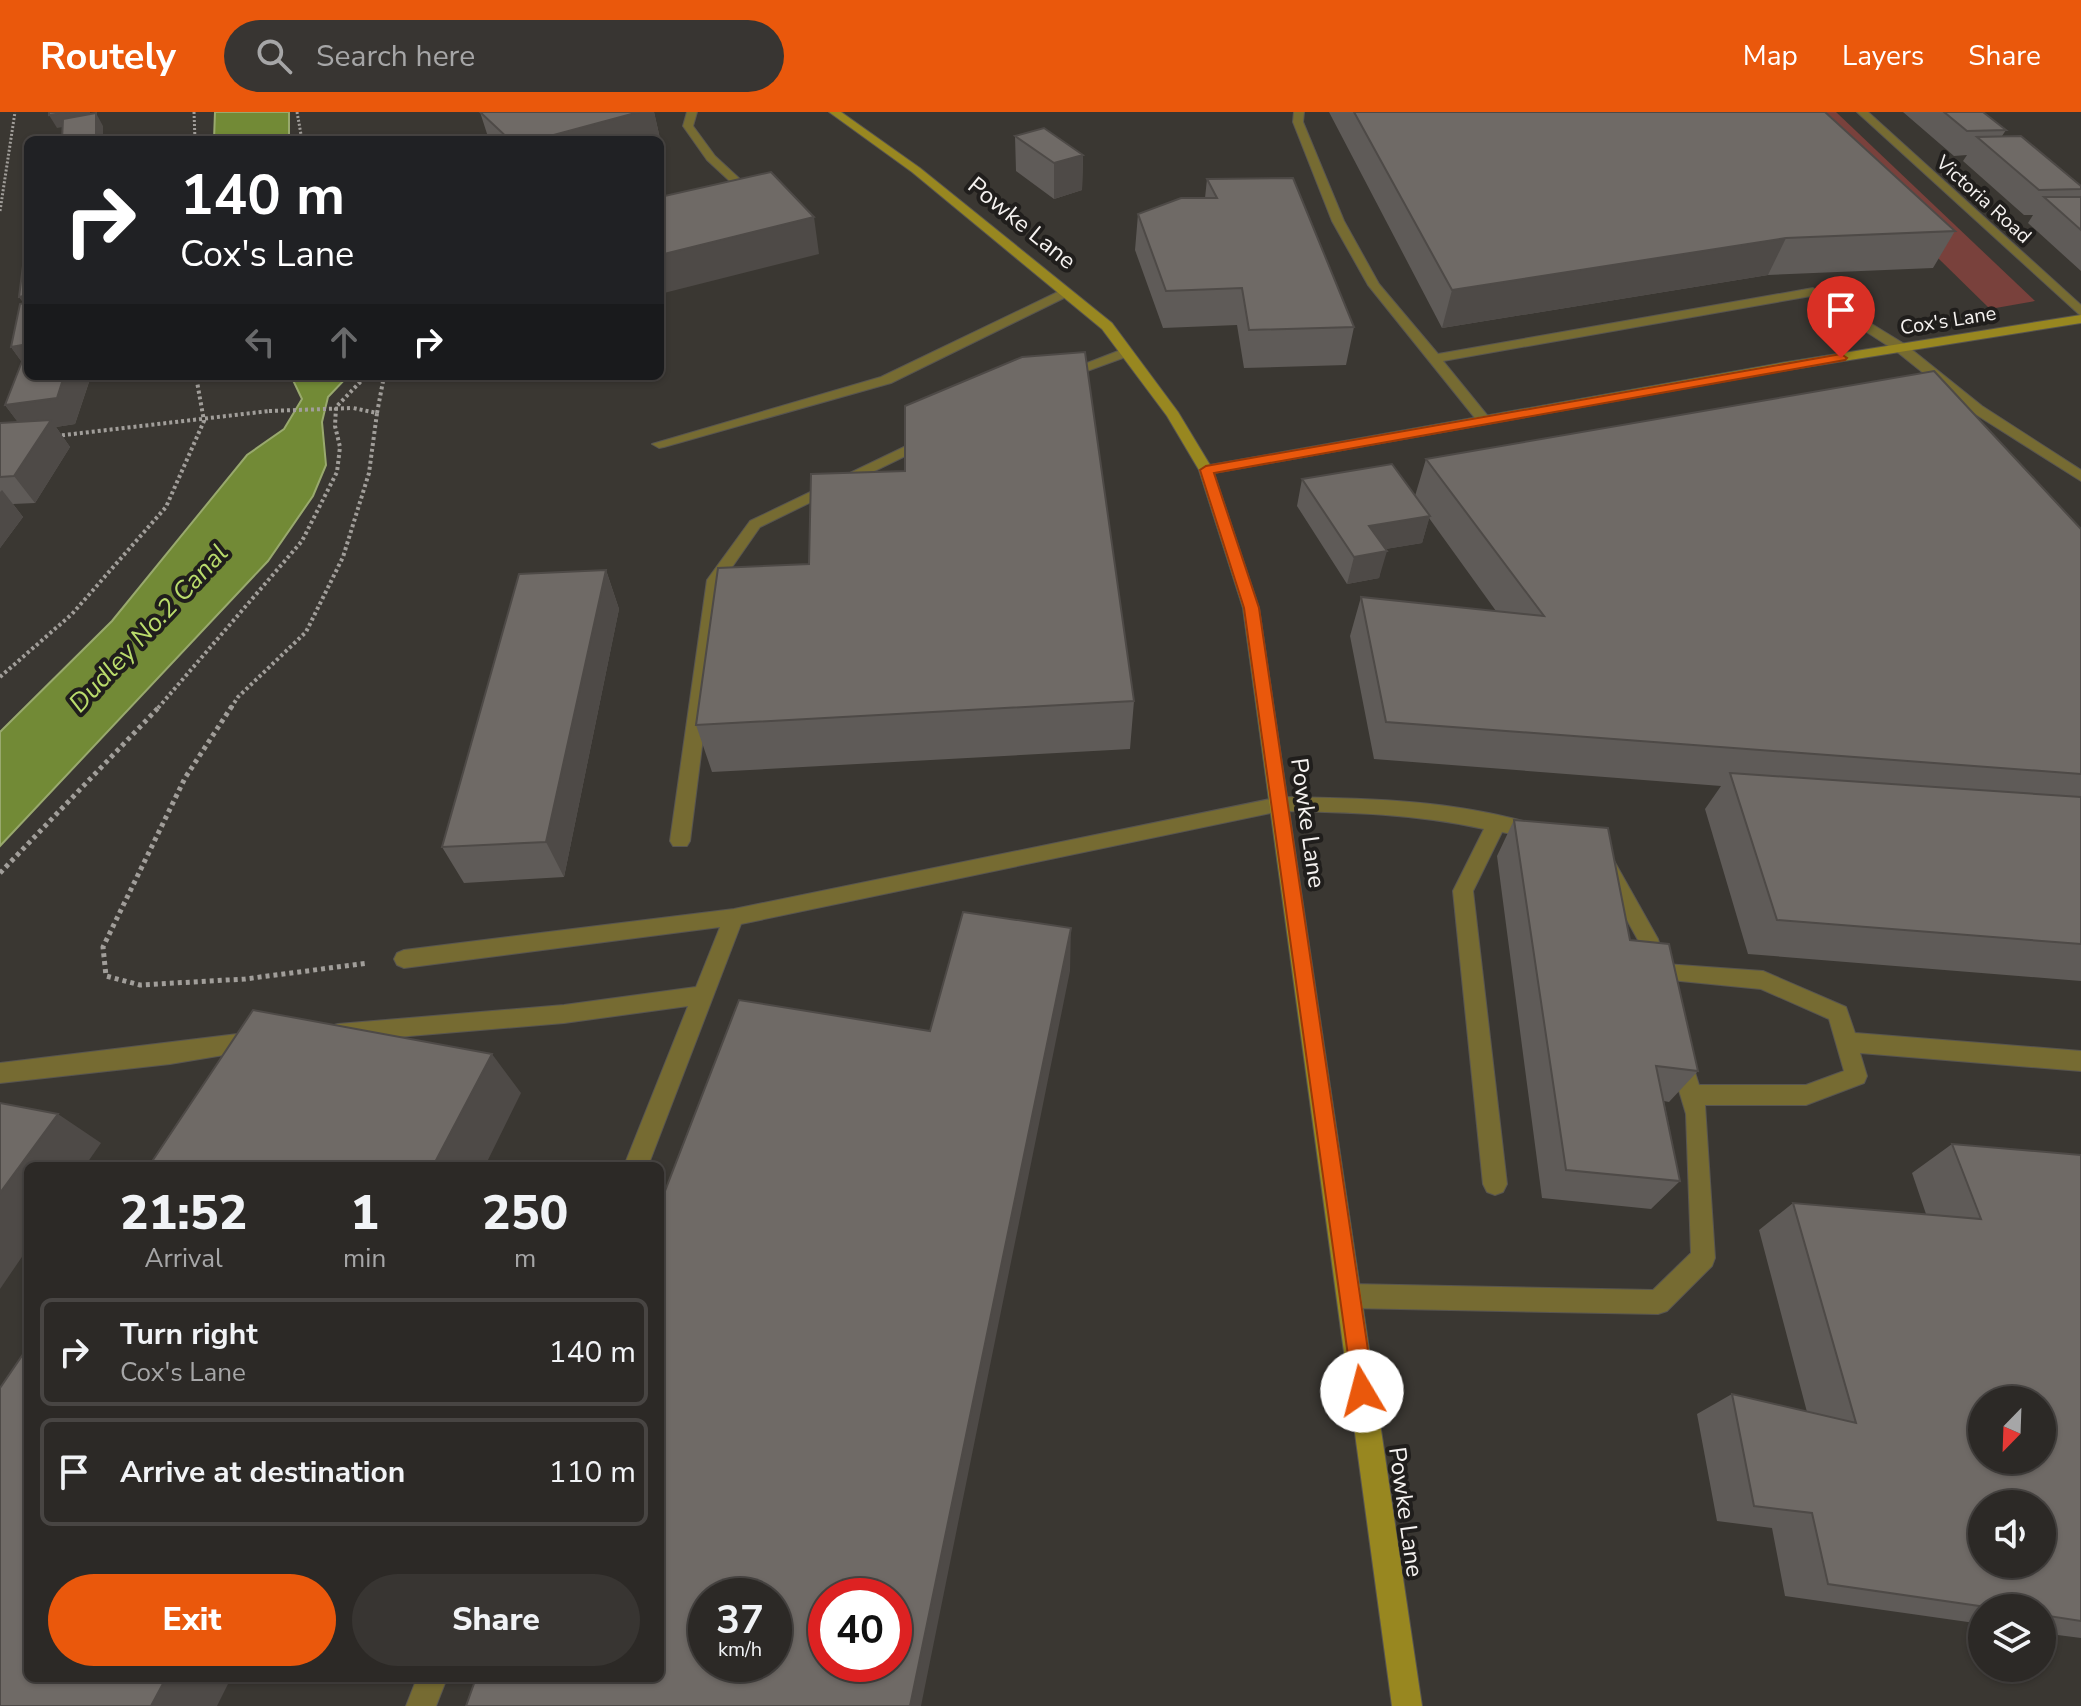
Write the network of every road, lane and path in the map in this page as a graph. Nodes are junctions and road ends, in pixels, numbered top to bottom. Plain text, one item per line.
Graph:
1 (15, 112) edge
2 (194, 112) edge
3 (297, 112) edge
4 (692, 112) edge
5 (834, 112) edge
6 (1299, 112) edge
7 (1862, 112) edge
8 (195, 136) edge
9 (301, 136) edge
10 (738, 183) edge
11 (0, 211) edge
12 (1066, 292) junction
13 (2081, 312) edge
14 (2081, 319) edge
15 (1901, 348) junction
16 (1126, 352) junction
17 (1434, 359) junction
18 (197, 380) edge
19 (362, 380) edge
20 (383, 380) edge
21 (1043, 383) edge
22 (377, 413) junction
23 (1484, 420) junction
24 (204, 421) junction
25 (947, 430) edge
26 (47, 437) edge
27 (659, 444) dead end
28 (1206, 470) junction
29 (2081, 477) edge
30 (0, 677) edge
31 (1280, 804) junction
32 (1496, 824) junction
33 (1553, 835) edge
34 (680, 841) dead end
35 (1595, 844) edge
36 (0, 873) edge
37 (734, 917) junction
38 (404, 959) joint
39 (704, 995) junction
40 (1674, 1033) edge
41 (316, 1035) edge
42 (1846, 1042) junction
43 (2081, 1061) edge
44 (253, 1064) edge
45 (0, 1073) edge
46 (1691, 1095) junction
47 (638, 1162) edge
48 (1495, 1184) dead end
49 (1349, 1296) junction
50 (430, 1682) edge
51 (421, 1706) edge
52 (1407, 1706) edge

1 - 11 path
2 - 8 path
3 - 9 path
4 - 10 street
5 - 12 street, Powke Lane
6 - 17 street
7 - 13 street, Victoria Road
12 - 16 street, Powke Lane
12 - 27 street
14 - 15 street, Cox's Lane
15 - 17 street
15 - 23 street, Cox's Lane
15 - 29 street
16 - 21 street
16 - 28 street, Powke Lane
17 - 23 street
18 - 24 path
19 - 36 path
20 - 22 path
22 - 24 path, bridge
22 - 38 path
23 - 28 street, Cox's Lane
24 - 26 path
24 - 30 path
25 - 34 street
28 - 31 street, Powke Lane
31 - 32 street
31 - 37 street
31 - 49 street, Powke Lane
32 - 33 street
32 - 48 street
35 - 42 street
37 - 38 street
37 - 39 street
39 - 41 street
39 - 47 street
40 - 46 street
42 - 43 street
42 - 46 street
44 - 45 street
46 - 49 street
49 - 52 street, Powke Lane
50 - 51 street

